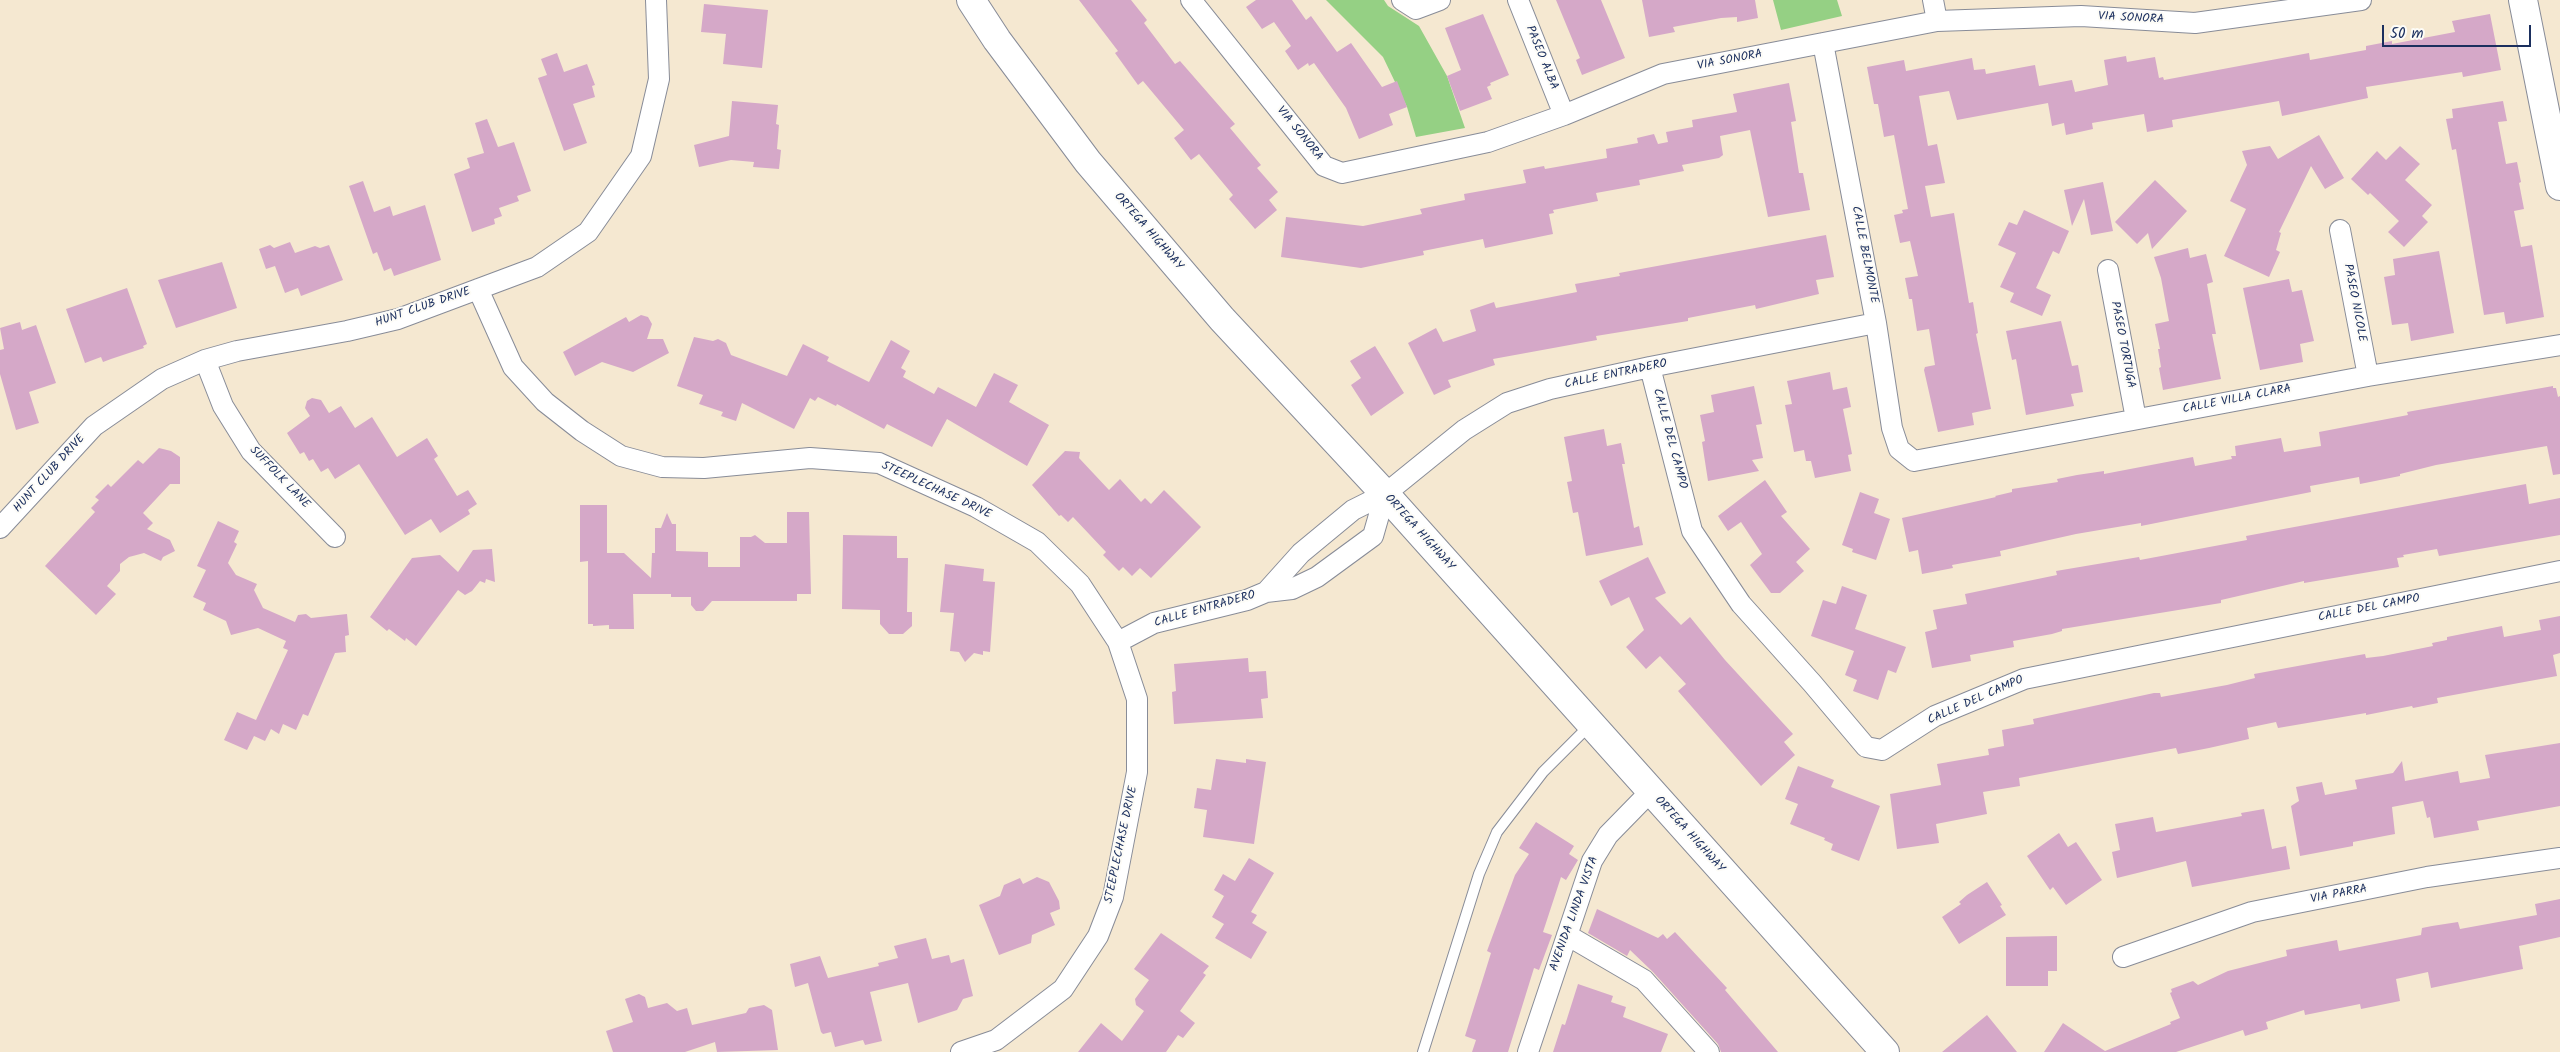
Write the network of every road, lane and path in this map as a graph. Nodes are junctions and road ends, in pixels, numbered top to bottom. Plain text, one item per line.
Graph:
1 (656, 0) edge
2 (970, 0) edge
3 (1191, 0) edge
4 (1440, 0) edge
5 (1518, 0) edge
6 (1933, 0) edge
7 (2523, 0) edge
8 (2354, 1) edge
9 (1409, 4) edge
10 (1937, 21) junction
11 (1823, 43) junction
12 (1564, 115) junction
13 (2560, 186) edge
14 (2340, 230) dead end
15 (2108, 270) dead end
16 (478, 289) junction
17 (1876, 323) junction
18 (2560, 345) edge
19 (205, 360) junction
20 (1650, 367) junction
21 (2368, 376) junction
22 (2136, 419) junction
23 (1914, 461) joint
24 (1385, 494) junction
25 (0, 528) edge
26 (335, 537) dead end
27 (1301, 553) junction
28 (2560, 570) edge
29 (1318, 577) junction
30 (1266, 592) junction
31 (1118, 642) junction
32 (1590, 724) junction
33 (1650, 792) junction
34 (2560, 858) edge
35 (1567, 935) junction
36 (2124, 957) dead end
37 (961, 1052) edge
38 (1423, 1052) edge
39 (1528, 1052) edge
40 (1709, 1052) edge
41 (1885, 1052) edge

1 - 16 street, HUNT CLUB DRIVE
2 - 24 main road, ORTEGA HIGHWAY
3 - 12 street, VIA SONORA
4 - 9 street
5 - 12 street, PASEO ALBA
6 - 10 street
7 - 13 main road
8 - 10 street, VIA SONORA
10 - 11 street, VIA SONORA
11 - 12 street, VIA SONORA
11 - 17 street, CALLE BELMONTE
14 - 21 street, PASEO NICOLE
15 - 22 street, PASEO TORTUGA
16 - 19 street, HUNT CLUB DRIVE
16 - 31 street, STEEPLECHASE DRIVE
17 - 20 street, CALLE ENTRADERO
17 - 23 street, CALLE BELMONTE
18 - 21 street, CALLE VILLA CLARA
19 - 25 street, HUNT CLUB DRIVE
19 - 26 street, SUFFOLK LANE
20 - 24 street, CALLE ENTRADERO
20 - 28 street, CALLE DEL CAMPO
21 - 22 street, CALLE VILLA CLARA
22 - 23 street, CALLE VILLA CLARA
24 - 27 street, CALLE ENTRADERO
24 - 29 street, CALLE ENTRADERO
24 - 32 main road, ORTEGA HIGHWAY
27 - 29 street
27 - 30 street, CALLE ENTRADERO
29 - 30 street, CALLE ENTRADERO
30 - 31 street, CALLE ENTRADERO
31 - 37 street, STEEPLECHASE DRIVE
32 - 33 main road, ORTEGA HIGHWAY
32 - 38 lane
33 - 35 street, AVENIDA LINDA VISTA
33 - 41 main road, ORTEGA HIGHWAY
34 - 36 street, VIA PARRA
35 - 39 street, AVENIDA LINDA VISTA
35 - 40 street

